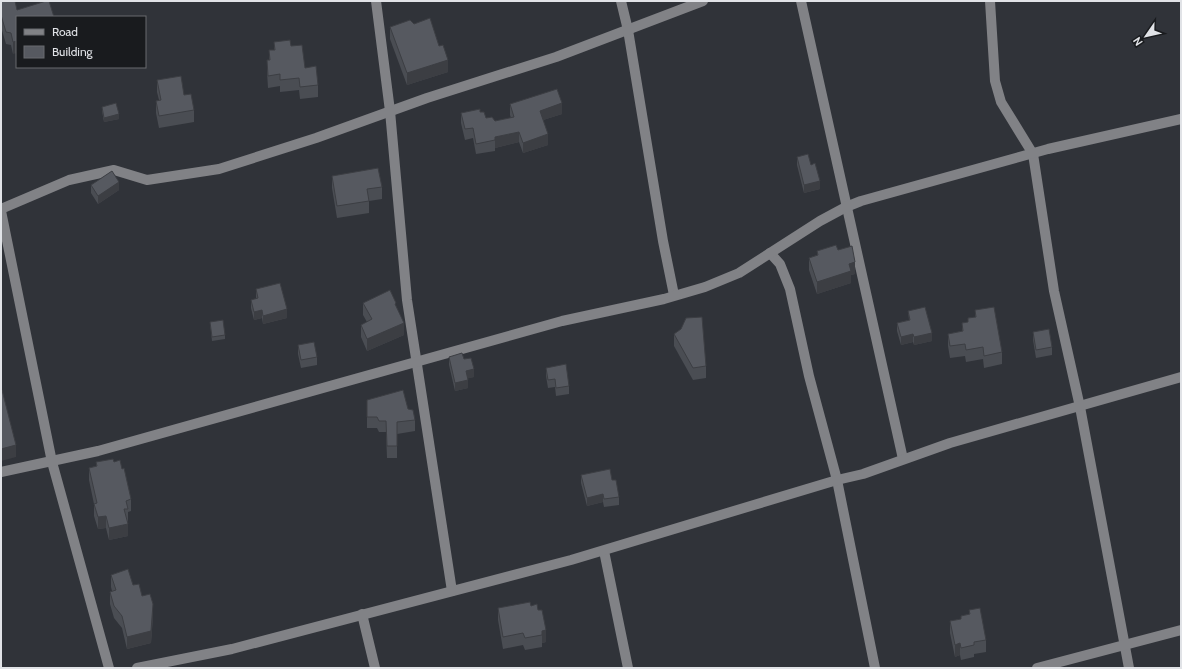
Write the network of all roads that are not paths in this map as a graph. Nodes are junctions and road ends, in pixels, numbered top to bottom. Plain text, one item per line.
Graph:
1 (376, 1) edge
2 (620, 1) edge
3 (703, 1) edge
4 (801, 1) edge
5 (990, 1) edge
6 (628, 30) junction
7 (390, 111) junction
8 (1181, 119) edge
9 (1032, 154) junction
10 (846, 207) junction
11 (1, 210) edge
12 (770, 253) junction
13 (674, 295) junction
14 (417, 362) junction
15 (1181, 377) edge
16 (1080, 407) junction
17 (903, 459) junction
18 (52, 462) junction
19 (1, 472) edge
20 (837, 480) junction
21 (604, 551) junction
22 (452, 591) junction
23 (362, 614) junction
24 (1181, 630) edge
25 (1125, 646) junction
26 (108, 668) edge
27 (136, 668) edge
28 (375, 668) edge
29 (628, 668) edge
30 (875, 668) edge
31 (1038, 668) edge
32 (1129, 668) edge

1 - 7 street
2 - 6 street
3 - 6 street
4 - 10 street
5 - 9 street
6 - 7 street
6 - 13 street
7 - 11 street
7 - 14 street
8 - 9 street
9 - 10 street
9 - 16 street
10 - 12 street
10 - 17 street
11 - 18 street
12 - 13 street
12 - 20 street
13 - 14 street
14 - 18 street
14 - 22 street
15 - 16 street
16 - 17 street
16 - 25 street
17 - 20 street
18 - 19 street
18 - 26 street
20 - 21 street
20 - 30 street
21 - 22 street
21 - 29 street
22 - 23 street
23 - 27 street
23 - 28 street
24 - 25 street
25 - 31 street
25 - 32 street

